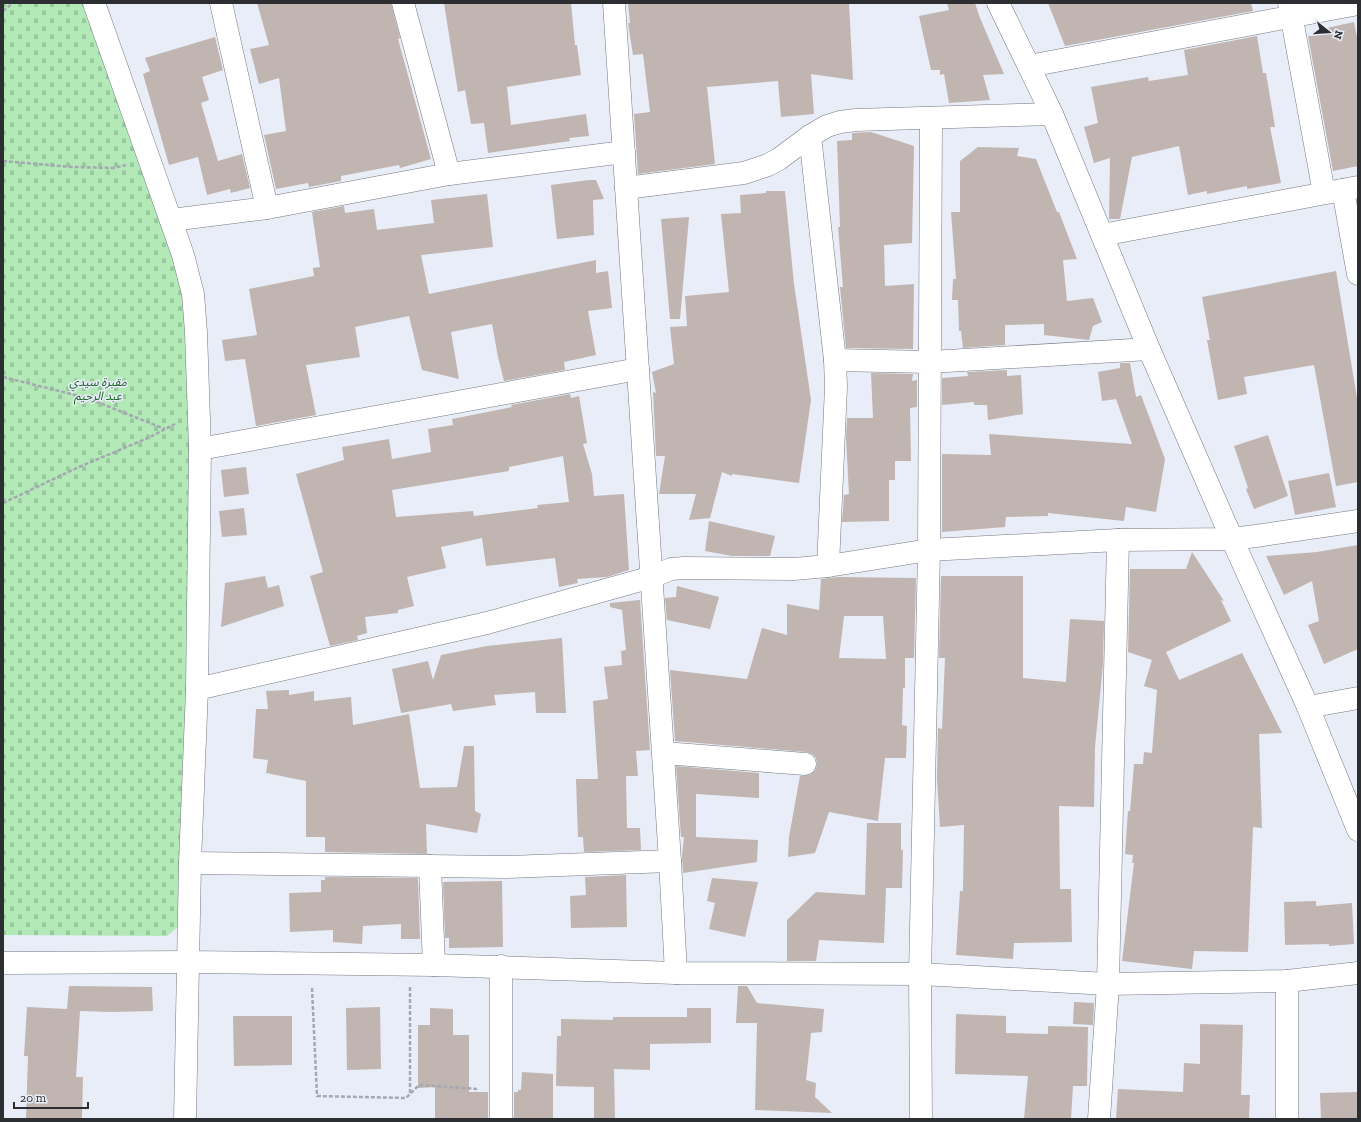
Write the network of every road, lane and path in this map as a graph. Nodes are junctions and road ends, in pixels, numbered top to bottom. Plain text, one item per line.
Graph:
1 (12, 3) edge
2 (94, 3) edge
3 (221, 3) edge
4 (403, 3) edge
5 (614, 3) edge
6 (998, 3) edge
7 (1358, 4) edge
8 (1290, 9) edge
9 (3, 11) edge
10 (1029, 66) junction
11 (1052, 114) junction
12 (931, 118) junction
13 (810, 136) junction
14 (624, 152) junction
15 (149, 159) junction
16 (3, 161) edge
17 (448, 174) junction
18 (626, 188) junction
19 (1342, 190) edge
20 (267, 208) junction
21 (171, 220) junction
22 (1102, 235) junction
23 (1358, 274) edge
24 (1149, 349) junction
25 (835, 360) junction
26 (930, 362) junction
27 (638, 369) junction
28 (3, 377) edge
29 (199, 412) junction
30 (165, 429) junction
31 (200, 449) junction
32 (3, 503) edge
33 (1358, 521) edge
34 (1232, 538) junction
35 (1118, 540) junction
36 (930, 550) junction
37 (828, 566) junction
38 (652, 577) junction
39 (197, 688) junction
40 (1358, 698) edge
41 (1308, 707) junction
42 (664, 754) junction
43 (805, 764) dead end
44 (1358, 830) edge
45 (670, 861) junction
46 (190, 863) junction
47 (430, 866) junction
48 (188, 962) junction
49 (310, 963) junction
50 (3, 964) edge
51 (410, 965) junction
52 (434, 965) junction
53 (501, 966) junction
54 (676, 973) junction
55 (920, 974) junction
56 (1358, 974) edge
57 (1287, 981) junction
58 (1108, 984) junction
59 (501, 1090) junction
60 (410, 1094) junction
61 (185, 1119) edge
62 (501, 1119) edge
63 (921, 1119) edge
64 (1099, 1119) edge
65 (1287, 1119) edge

1 - 9 path
2 - 15 street
3 - 20 street
4 - 17 street
5 - 14 street
6 - 10 street
7 - 8 street
8 - 10 street
8 - 19 street
10 - 11 street
11 - 12 street
11 - 22 street
12 - 13 street
12 - 26 street
13 - 18 street
13 - 25 street
14 - 17 street
14 - 18 street
15 - 16 path
15 - 21 street
17 - 20 street
18 - 27 street
19 - 22 street
19 - 23 street
20 - 21 street
21 - 29 street
22 - 24 street
24 - 26 street
24 - 34 street
25 - 26 street
25 - 37 street
26 - 36 street
27 - 31 street
27 - 38 street
28 - 30 path
29 - 30 path
29 - 31 street
30 - 32 path
31 - 39 street
33 - 34 street
34 - 35 street
34 - 41 street
35 - 36 street
35 - 58 street
36 - 37 street
36 - 55 street
37 - 38 street
38 - 39 street
38 - 42 street
39 - 46 street
40 - 41 street
41 - 44 street
42 - 43 street
42 - 45 street
45 - 47 street
45 - 54 street
46 - 47 street
46 - 48 street
47 - 52 street
48 - 49 street
48 - 50 street
48 - 61 street
49 - 51 street
49 - 60 path
51 - 52 street
51 - 60 path
52 - 53 street
53 - 54 street
53 - 59 street
54 - 55 street
55 - 58 street
55 - 63 street
56 - 57 street
57 - 58 street
57 - 65 street
58 - 64 street
59 - 60 path
59 - 62 street

